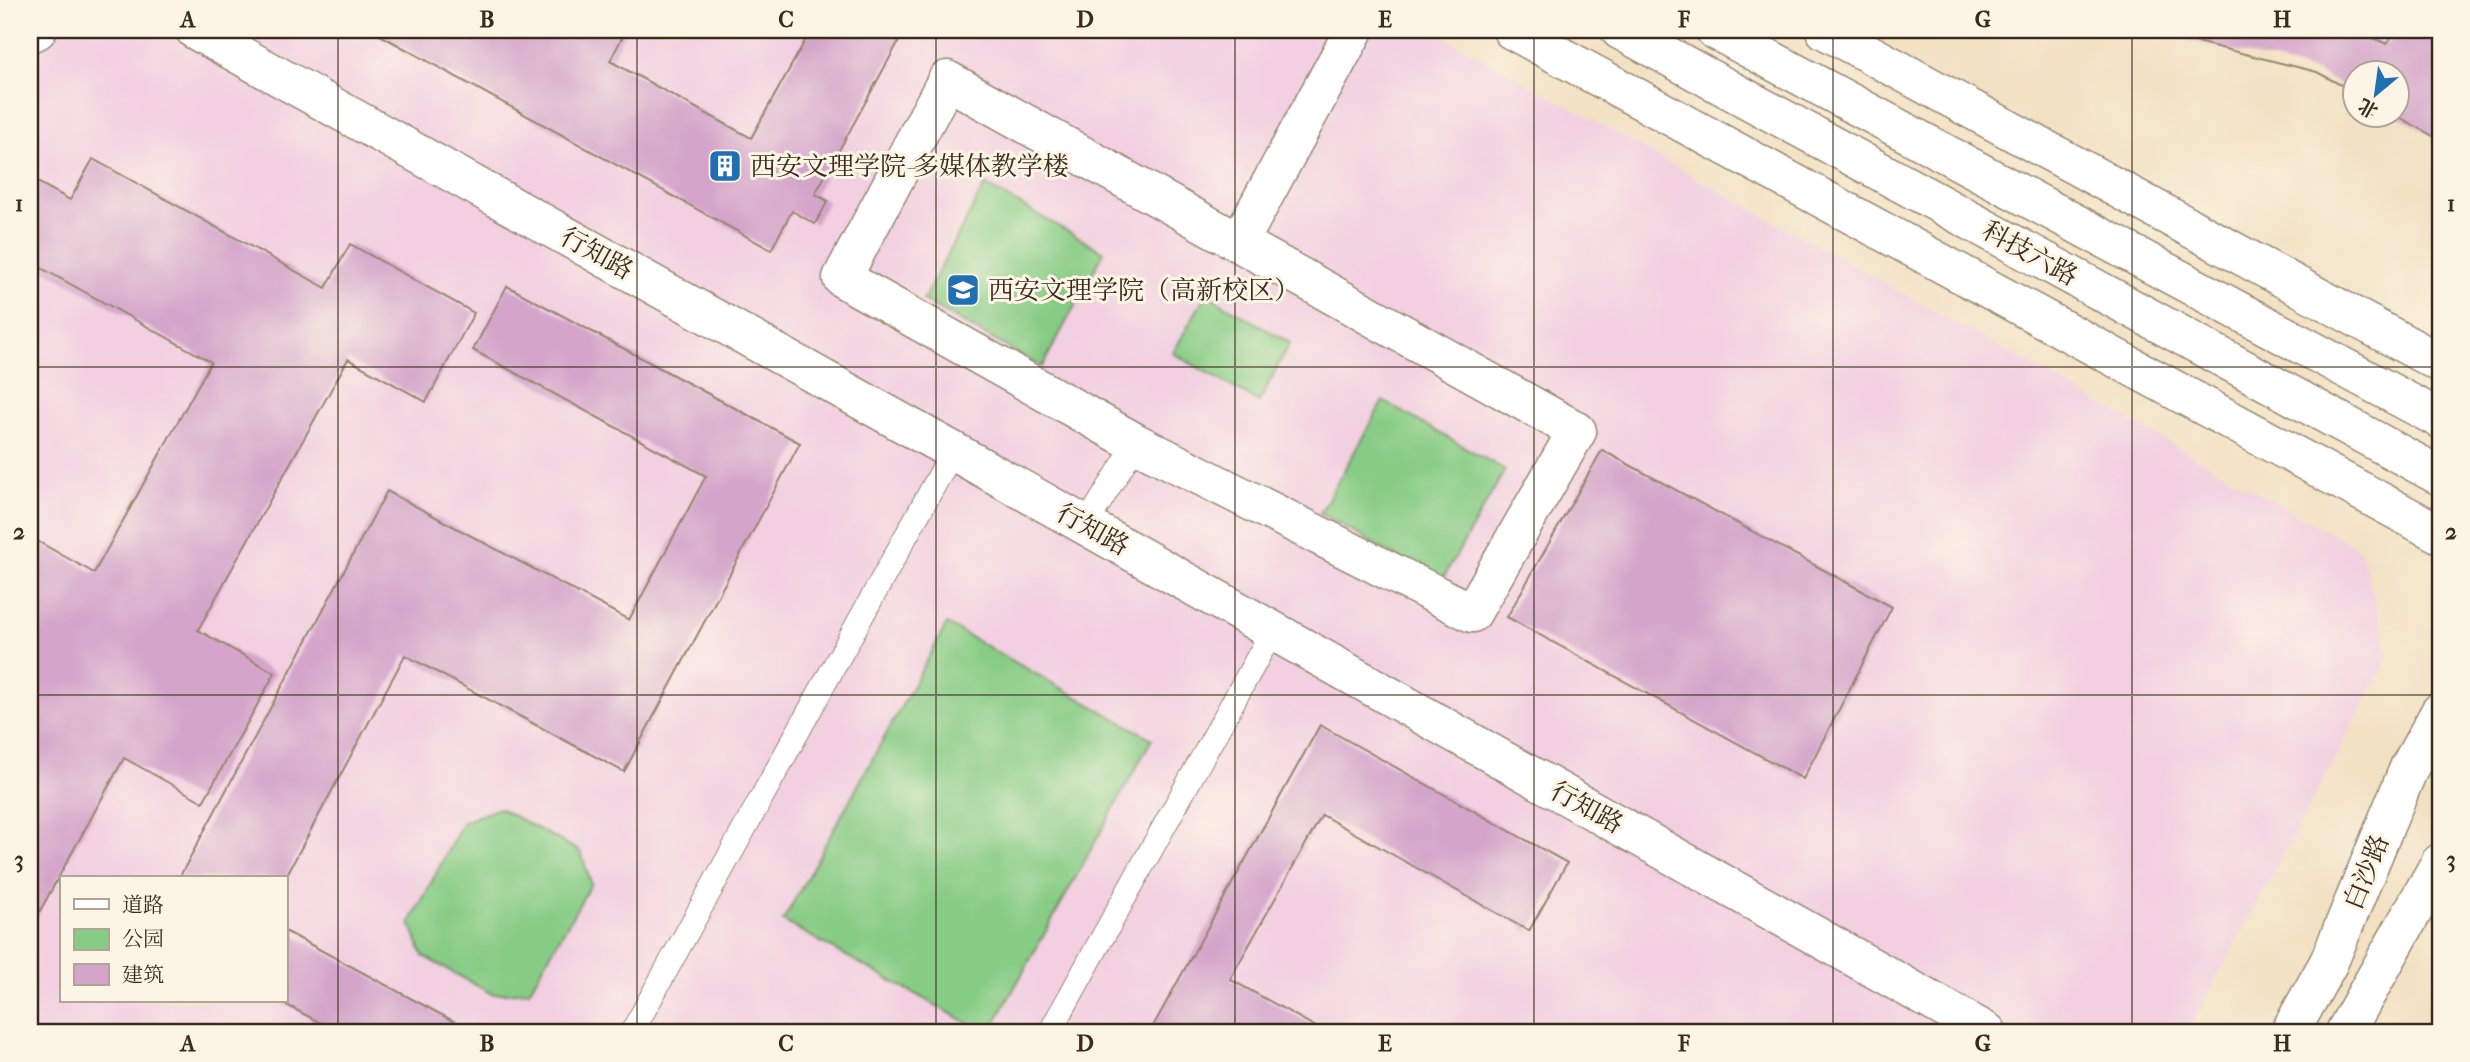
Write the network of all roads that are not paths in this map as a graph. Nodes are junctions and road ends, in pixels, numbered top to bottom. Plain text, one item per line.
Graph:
1 (37, 30) edge
2 (195, 30) edge
3 (1354, 30) edge
4 (1512, 30) edge
5 (1620, 30) edge
6 (1715, 30) edge
7 (1825, 30) edge
8 (30, 33) edge
9 (1239, 242) junction
10 (2440, 363) edge
11 (2440, 419) edge
12 (1136, 443) junction
13 (953, 451) junction
14 (2440, 476) edge
15 (1086, 525) junction
16 (2440, 534) edge
17 (1273, 630) junction
18 (2440, 712) edge
19 (2440, 863) edge
20 (632, 1032) edge
21 (1050, 1032) edge
22 (1987, 1032) edge
23 (2290, 1032) edge
24 (2345, 1032) edge

1 - 8 street
2 - 13 street, 行知路
3 - 9 street
4 - 16 street
5 - 14 street, 科技六路
6 - 11 street, 科技六路
7 - 10 street
9 - 12 street
9 - 12 street
12 - 15 lane
13 - 15 street, 行知路
13 - 20 lane
15 - 17 street, 行知路
17 - 21 lane
17 - 22 street, 行知路
18 - 23 street, 白沙路
19 - 24 street

